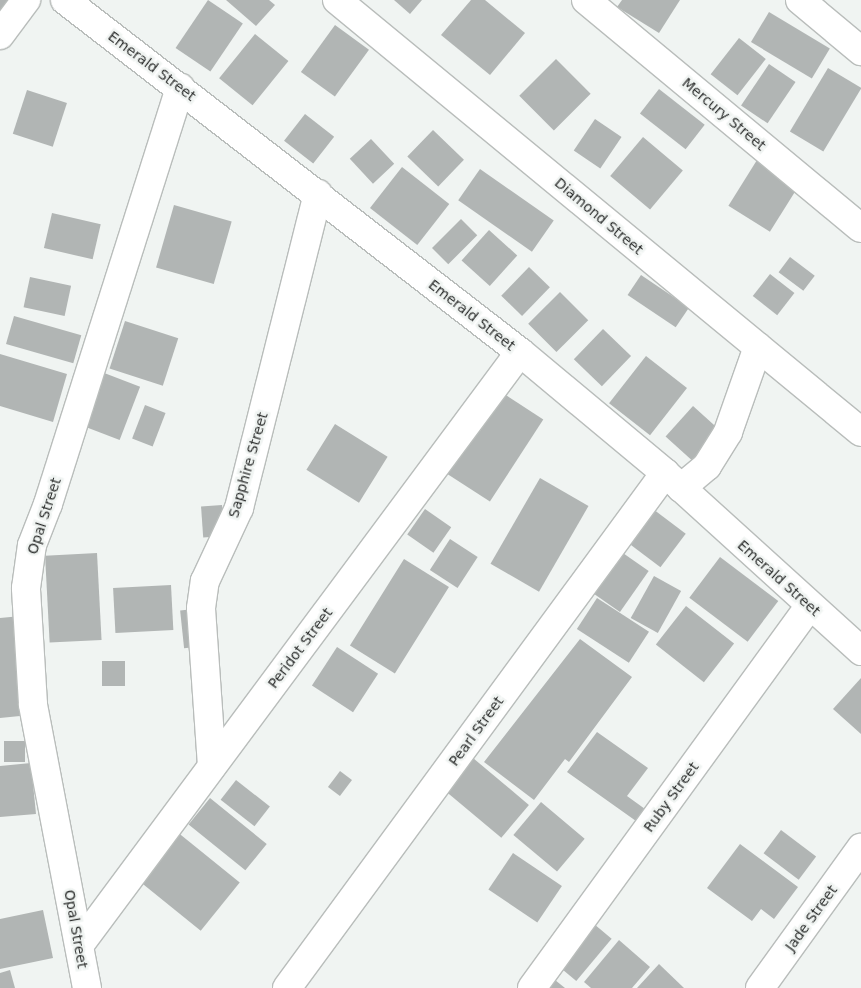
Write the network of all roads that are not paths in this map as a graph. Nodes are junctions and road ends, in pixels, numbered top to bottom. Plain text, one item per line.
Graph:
1 (26, 0) edge
2 (65, 0) edge
3 (337, 0) edge
4 (586, 0) edge
5 (800, 0) edge
6 (0, 35) edge
7 (861, 51) edge
8 (180, 87) junction
9 (318, 194) junction
10 (861, 228) edge
11 (758, 347) junction
12 (520, 352) junction
13 (861, 432) edge
14 (673, 481) junction
15 (810, 606) junction
16 (861, 651) edge
17 (212, 766) junction
18 (861, 848) edge
19 (81, 944) junction
20 (86, 988) edge
21 (287, 988) edge
22 (532, 988) edge
23 (760, 988) edge

1 - 6 street
2 - 8 street, Emerald Street
3 - 11 street, Diamond Street
4 - 10 street, Mercury Street
5 - 7 street
8 - 9 street, Emerald Street
8 - 19 street, Opal Street
9 - 12 street, Emerald Street
9 - 17 street, Sapphire Street
11 - 13 street, Diamond Street
11 - 14 street, Pearl Street
12 - 14 street, Emerald Street
12 - 17 street, Peridot Street
14 - 15 street, Emerald Street
14 - 21 street, Pearl Street
15 - 16 street, Emerald Street
15 - 22 street, Ruby Street
17 - 19 street, Peridot Street
18 - 23 street, Jade Street
19 - 20 street, Opal Street

